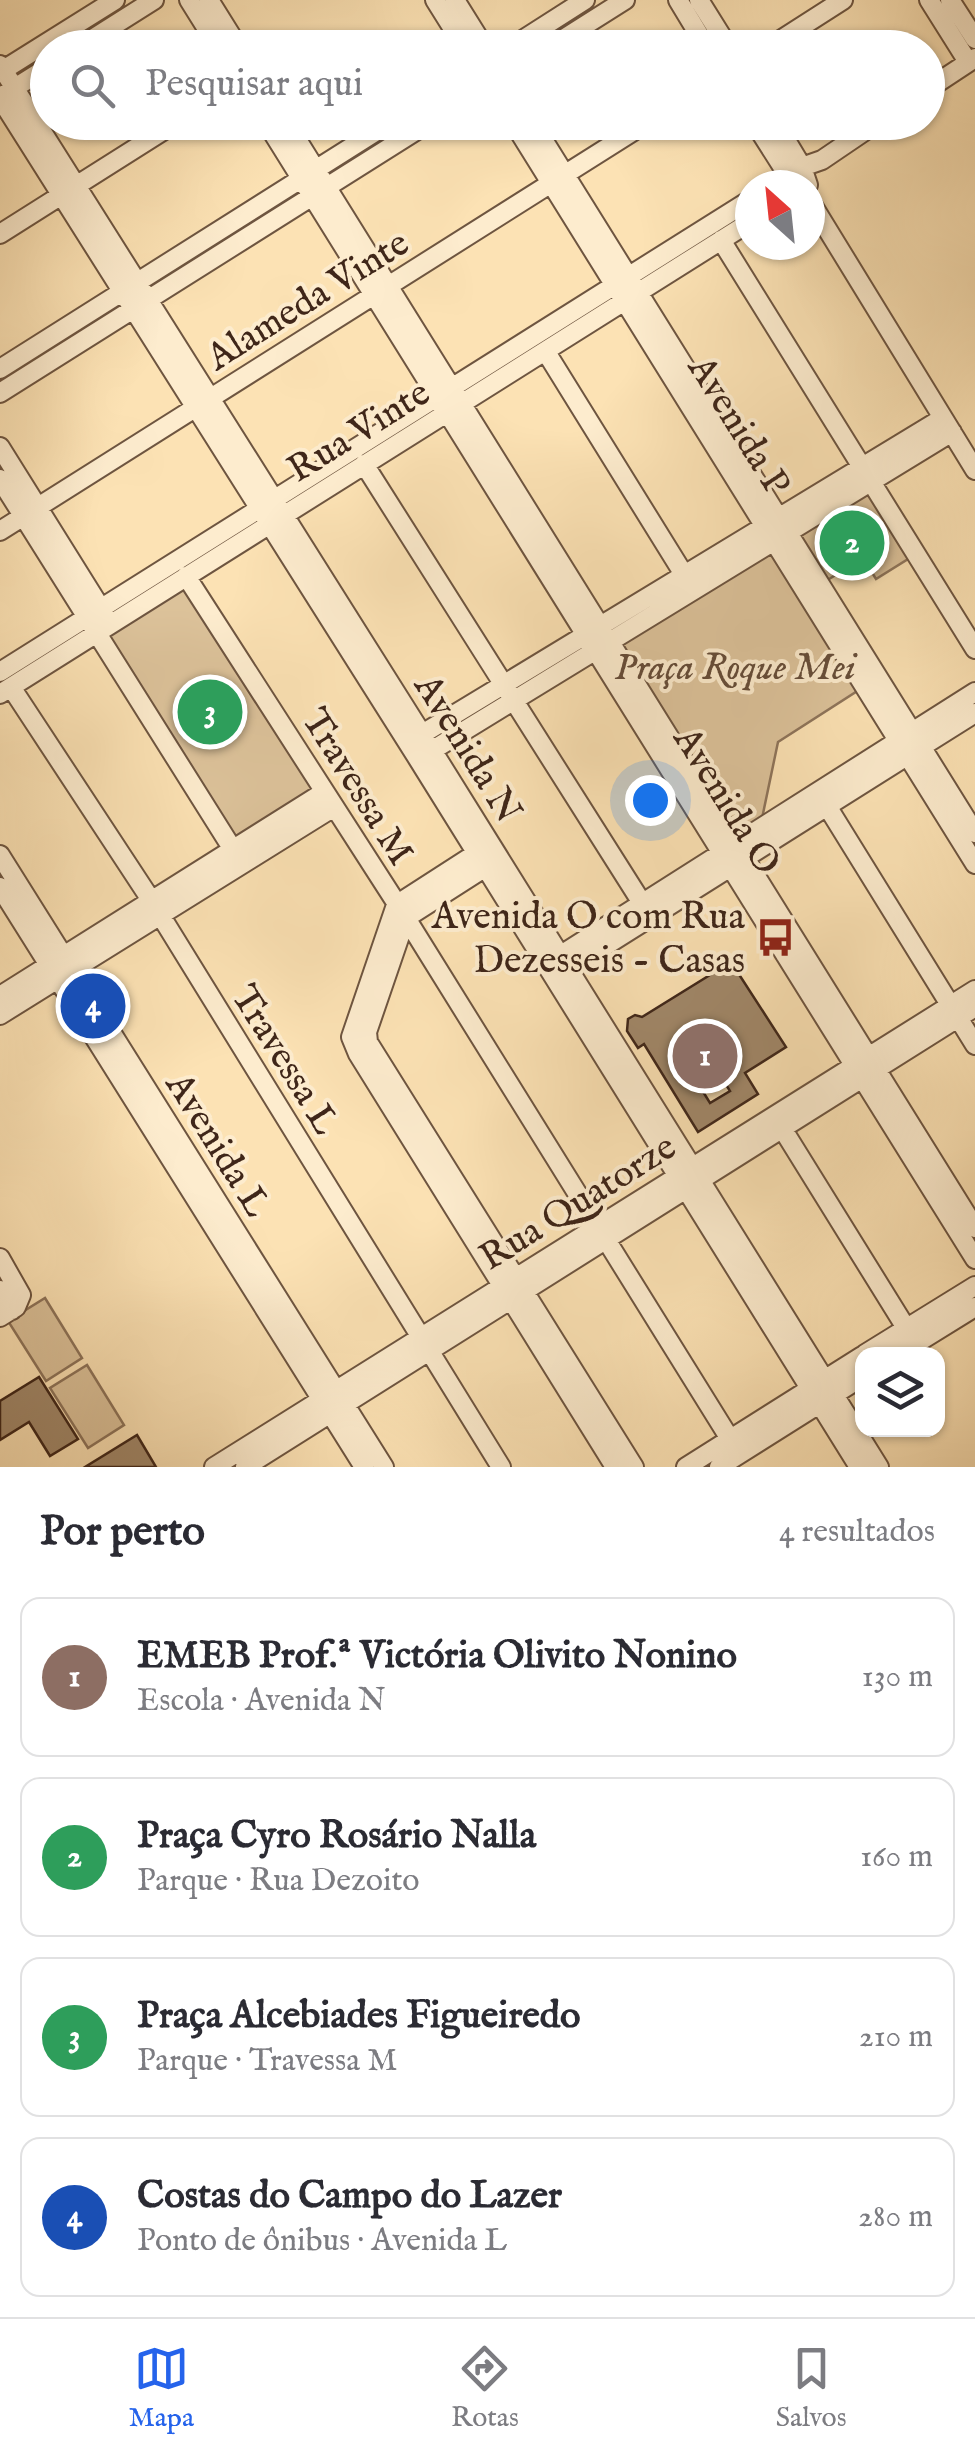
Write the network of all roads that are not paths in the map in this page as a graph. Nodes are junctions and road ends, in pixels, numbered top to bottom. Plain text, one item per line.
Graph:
1 (115, 0) edge
2 (154, 0) edge
3 (189, 0) edge
4 (209, 0) edge
5 (436, 0) edge
6 (455, 0) edge
7 (585, 0) edge
8 (625, 0) edge
9 (678, 0) edge
10 (699, 0) edge
11 (843, 0) edge
12 (929, 0) edge
13 (950, 0) edge
14 (65, 30) edge
15 (106, 30) edge
16 (208, 30) edge
17 (228, 30) edge
18 (454, 30) edge
19 (474, 30) edge
20 (538, 30) edge
21 (578, 30) edge
22 (697, 30) edge
23 (718, 30) edge
24 (796, 30) edge
25 (975, 39) edge
26 (30, 51) edge
27 (972, 60) edge
28 (1, 69) edge
29 (30, 78) edge
30 (945, 78) edge
31 (5, 94) edge
32 (30, 132) edge
33 (35, 140) edge
34 (149, 140) edge
35 (281, 140) edge
36 (294, 140) edge
37 (363, 140) edge
38 (402, 140) edge
39 (527, 140) edge
40 (540, 140) edge
41 (620, 140) edge
42 (767, 140) edge
43 (782, 140) edge
44 (851, 140) edge
45 (789, 170) edge
46 (794, 170) edge
47 (812, 170) edge
48 (309, 175) junction
49 (558, 179) junction
50 (69, 191) junction
51 (320, 192) junction
52 (735, 211) edge
53 (825, 226) edge
54 (735, 231) edge
55 (0, 234) edge
56 (721, 240) junction
57 (130, 288) junction
58 (627, 289) junction
59 (382, 291) junction
60 (140, 305) junction
61 (546, 352) junction
62 (0, 370) edge
63 (0, 393) edge
64 (451, 400) junction
65 (202, 404) junction
66 (947, 425) junction
67 (0, 447) edge
68 (364, 464) junction
69 (975, 470) edge
70 (867, 474) junction
71 (0, 479) edge
72 (31, 512) junction
73 (271, 512) junction
74 (776, 529) junction
75 (0, 531) edge
76 (186, 576) junction
77 (689, 582) junction
78 (99, 620) junction
79 (598, 637) junction
80 (975, 649) edge
81 (4, 684) edge
82 (508, 692) junction
83 (975, 692) edge
84 (975, 713) edge
85 (909, 744) junction
86 (420, 747) junction
87 (329, 800) junction
88 (827, 806) junction
89 (975, 833) edge
90 (0, 855) edge
91 (488, 855) junction
92 (734, 855) junction
93 (238, 856) junction
94 (975, 864) edge
95 (0, 888) edge
96 (642, 904) junction
97 (155, 908) junction
98 (401, 912) junction
99 (558, 967) junction
100 (60, 968) junction
101 (975, 990) edge
102 (0, 996) edge
103 (975, 1008) edge
104 (954, 1012) junction
105 (0, 1015) edge
106 (975, 1045) edge
107 (866, 1067) junction
108 (779, 1122) junction
109 (689, 1178) junction
110 (975, 1228) edge
111 (601, 1233) junction
112 (0, 1258) edge
113 (975, 1259) edge
114 (975, 1286) edge
115 (513, 1288) junction
116 (8, 1298) edge
117 (975, 1307) edge
118 (912, 1336) junction
119 (425, 1343) junction
120 (884, 1347) edge
121 (903, 1347) edge
122 (855, 1363) edge
123 (855, 1380) edge
124 (822, 1392) junction
125 (333, 1402) junction
126 (730, 1440) junction
127 (214, 1467) edge
128 (245, 1467) edge
129 (364, 1467) edge
130 (384, 1467) edge
131 (501, 1467) edge
132 (615, 1467) edge
133 (634, 1467) edge
134 (686, 1467) edge
135 (718, 1467) edge
136 (859, 1467) edge
137 (879, 1467) edge

1 - 14 street
2 - 15 street
3 - 16 street
4 - 17 street
5 - 18 street
6 - 19 street
7 - 20 street
8 - 21 street
9 - 22 street
10 - 23 street
11 - 24 street
12 - 27 street
13 - 25 street
26 - 28 street
27 - 30 street
28 - 31 street, Avenida N
29 - 31 street
31 - 32 street, Avenida N
33 - 50 street, Avenida N
34 - 50 street
35 - 48 street, Avenida O
36 - 48 street, Avenida O
37 - 48 street
38 - 51 street
39 - 49 street, Avenida P
40 - 49 street, Avenida P
41 - 49 street, Alameda Vinte
42 - 45 street
43 - 46 street
44 - 47 street
48 - 51 street, Avenida O
48 - 57 street
49 - 58 street, Avenida P
49 - 59 street, Alameda Vinte
50 - 55 street
50 - 57 street, Avenida N
51 - 59 street, Avenida O
51 - 60 street
52 - 58 street, Rua Vinte
53 - 66 street
54 - 56 street, Rua Vinte
56 - 58 street, Rua Vinte
56 - 70 street
57 - 60 street, Avenida N
57 - 62 street
58 - 61 street, Rua Vinte
58 - 64 street, Rua Vinte
58 - 74 street, Avenida P
59 - 64 street, Avenida O
59 - 65 street, Alameda Vinte
60 - 63 street
60 - 65 street, Avenida N
61 - 64 street, Rua Vinte
61 - 77 street
64 - 68 street, Rua Vinte
64 - 73 street, Rua Vinte
64 - 79 street, Avenida O
65 - 72 street, Alameda Vinte
65 - 73 street, Avenida N
66 - 69 street
66 - 70 street
67 - 72 street
68 - 73 street, Rua Vinte
68 - 82 street
70 - 74 street
70 - 80 street
71 - 72 street
72 - 75 street, Alameda Vinte
72 - 78 street
73 - 76 street, Rua Vinte
73 - 78 street, Rua Vinte
73 - 86 street, Avenida N
74 - 77 street
74 - 85 street, Avenida P
76 - 78 street, Rua Vinte
76 - 87 street, Travessa M
77 - 79 street
78 - 81 street, Rua Vinte
78 - 93 street
79 - 82 street
79 - 92 street, Avenida O
81 - 97 street, Travessa L
82 - 86 street
82 - 96 street
83 - 85 street
84 - 85 street
85 - 88 street
85 - 89 street, Avenida P
85 - 92 street
85 - 94 street, Avenida P
86 - 91 street, Avenida N
87 - 93 street
87 - 98 street, Travessa M
88 - 92 street
88 - 104 street
90 - 100 street, Avenida L
91 - 98 street
91 - 99 street, Avenida N
92 - 96 street
92 - 99 street
92 - 107 street, Avenida O
93 - 97 street
95 - 100 street, Avenida L
96 - 99 street
97 - 100 street
97 - 119 street, Travessa L
98 - 111 street, Travessa M
98 - 115 street
99 - 109 street, Avenida N
100 - 102 street
100 - 105 street
100 - 125 street, Avenida L
101 - 104 street, Rua Quatorze
103 - 104 street, Rua Quatorze
104 - 106 street
104 - 107 street, Rua Quatorze
107 - 108 street, Rua Quatorze
107 - 110 street, Avenida O
107 - 113 street, Avenida O
108 - 109 street, Rua Quatorze
108 - 118 street
109 - 111 street, Rua Quatorze
109 - 124 street, Avenida N
111 - 115 street, Rua Quatorze
111 - 126 street, Travessa M
112 - 116 street
114 - 118 street
115 - 119 street, Rua Quatorze
115 - 132 street
115 - 133 street
117 - 118 street
118 - 120 street
118 - 121 street
119 - 125 street, Rua Quatorze
119 - 131 street, Travessa L
122 - 124 street
123 - 124 street
124 - 126 street
124 - 135 street
124 - 136 street, Avenida N
124 - 137 street, Avenida N
125 - 127 street, Rua Quatorze
125 - 128 street, Rua Quatorze
125 - 129 street, Avenida L
125 - 130 street, Avenida L
126 - 134 street

